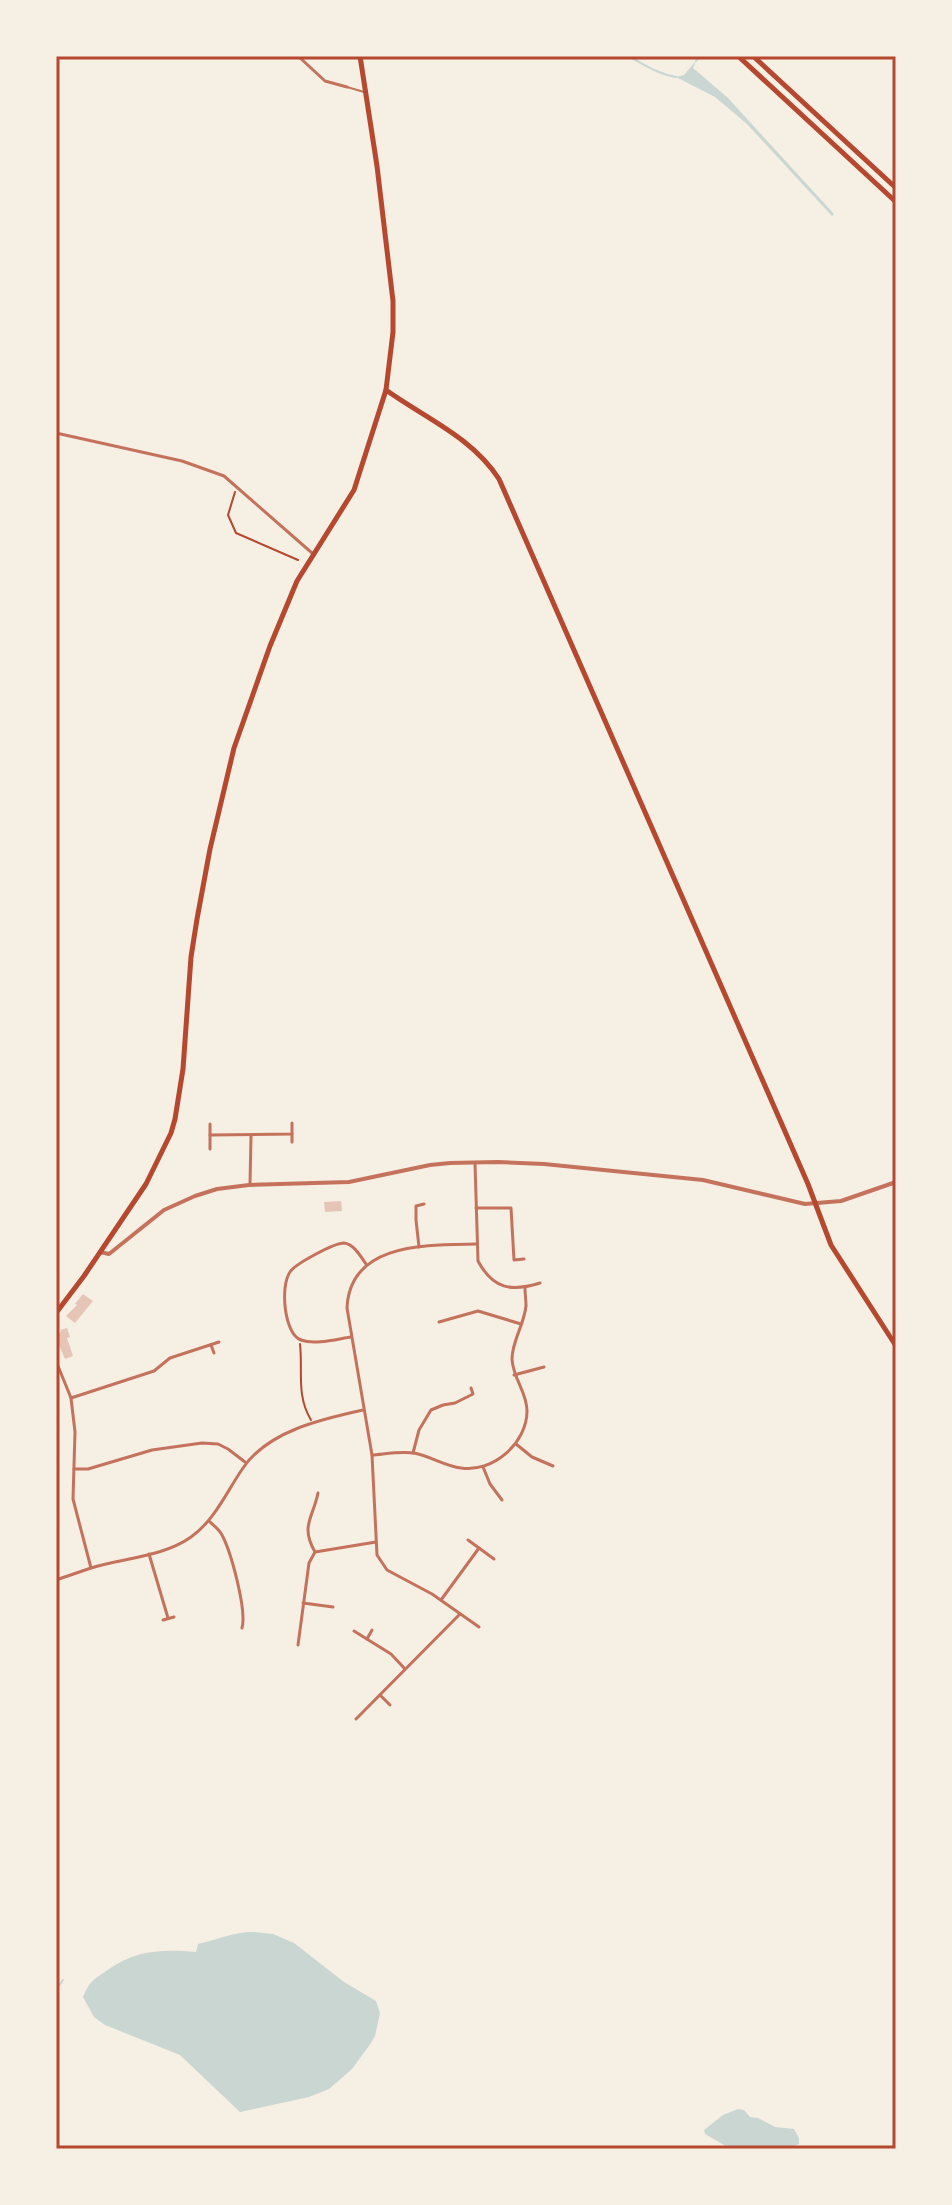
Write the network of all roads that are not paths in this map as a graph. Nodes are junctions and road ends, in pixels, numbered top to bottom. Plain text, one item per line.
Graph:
1 (298, 56) edge
2 (360, 56) edge
3 (738, 56) edge
4 (753, 56) edge
5 (347, 87) joint
6 (366, 92) junction
7 (896, 188) edge
8 (896, 202) edge
9 (386, 390) junction
10 (56, 433) edge
11 (312, 553) junction
12 (292, 1123) dead end
13 (210, 1124) dead end
14 (292, 1134) junction
15 (210, 1135) junction
16 (251, 1136) junction
17 (292, 1142) dead end
18 (210, 1149) dead end
19 (475, 1163) junction
20 (896, 1182) edge
21 (249, 1185) junction
22 (424, 1204) dead end
23 (815, 1204) junction
24 (476, 1208) junction
25 (476, 1244) junction
26 (419, 1247) junction
27 (100, 1252) junction
28 (524, 1259) dead end
29 (366, 1264) junction
30 (540, 1283) dead end
31 (525, 1288) junction
32 (56, 1313) edge
33 (439, 1322) dead end
34 (521, 1324) junction
35 (351, 1337) junction
36 (219, 1342) dead end
37 (211, 1345) junction
38 (896, 1346) edge
39 (214, 1353) dead end
40 (56, 1361) edge
41 (544, 1367) dead end
42 (514, 1375) junction
43 (471, 1388) dead end
44 (71, 1398) junction
45 (363, 1410) junction
46 (516, 1444) junction
47 (413, 1453) junction
48 (372, 1455) junction
49 (246, 1463) junction
50 (553, 1466) dead end
51 (483, 1467) junction
52 (74, 1469) junction
53 (318, 1493) dead end
54 (502, 1500) dead end
55 (209, 1521) junction
56 (468, 1540) dead end
57 (376, 1542) junction
58 (479, 1548) junction
59 (315, 1552) junction
60 (149, 1554) junction
61 (494, 1559) dead end
62 (91, 1568) junction
63 (56, 1580) edge
64 (441, 1600) junction
65 (303, 1603) junction
66 (333, 1607) dead end
67 (460, 1614) junction
68 (174, 1617) dead end
69 (479, 1627) dead end
70 (242, 1628) dead end
71 (372, 1630) dead end
72 (354, 1631) dead end
73 (367, 1639) junction
74 (298, 1645) dead end
75 (405, 1669) junction
76 (380, 1695) junction
77 (390, 1705) dead end
78 (356, 1719) dead end

1 - 5 street
2 - 6 main road
3 - 8 main road
4 - 7 main road
5 - 6 lane
6 - 9 main road
9 - 11 main road
9 - 23 main road
10 - 11 street
11 - 27 main road
12 - 14 street
13 - 15 street
14 - 16 street
14 - 17 street
15 - 16 street
15 - 18 street
16 - 21 street
19 - 21 street
19 - 23 street
19 - 24 street
20 - 23 street
21 - 27 street
22 - 26 street
23 - 38 main road
24 - 25 street
24 - 28 street
25 - 26 street
25 - 31 street
26 - 29 street
27 - 32 main road
29 - 35 street
29 - 35 street
30 - 31 street
31 - 34 street
33 - 34 street
34 - 42 street
35 - 45 street
36 - 37 street
37 - 39 street
37 - 44 street
40 - 44 street
41 - 42 street
42 - 46 street
43 - 47 street
44 - 52 street
45 - 48 street
45 - 49 street
46 - 50 street
46 - 51 street
47 - 48 street
47 - 51 street
48 - 57 street
49 - 52 street
49 - 55 street
51 - 54 street
52 - 62 street
53 - 59 street
55 - 60 street
55 - 70 street
56 - 58 street
57 - 59 street
57 - 64 street
58 - 61 street
58 - 64 street
59 - 65 street
60 - 62 street
60 - 68 street
62 - 63 street
64 - 67 street
65 - 66 street
65 - 74 street
67 - 69 street
67 - 75 street
71 - 73 street
72 - 73 street
73 - 75 street
75 - 76 street
76 - 77 street
76 - 78 street

